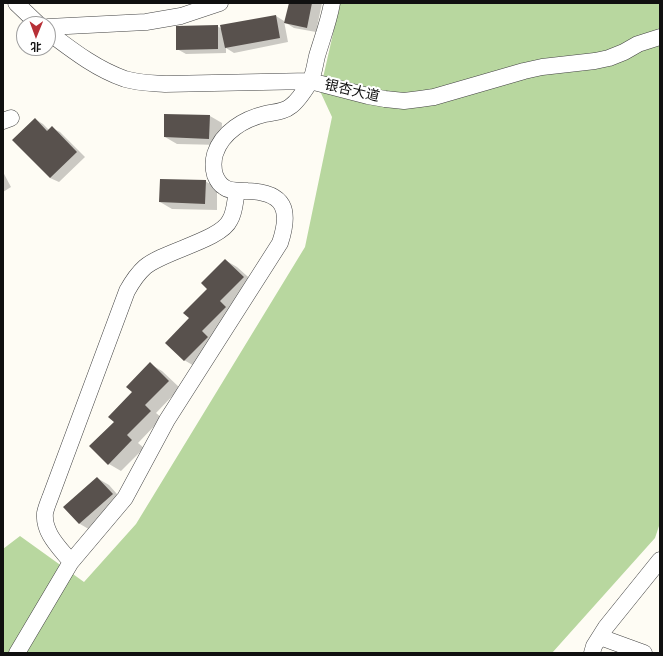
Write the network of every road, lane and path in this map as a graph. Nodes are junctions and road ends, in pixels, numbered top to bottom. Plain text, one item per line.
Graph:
1 (16, 3) edge
2 (220, 3) edge
3 (332, 3) edge
4 (30, 16) edge
5 (56, 27) edge
6 (660, 37) edge
7 (56, 38) edge
8 (310, 81) junction
9 (236, 190) junction
10 (660, 560) edge
11 (71, 562) junction
12 (600, 637) junction
13 (17, 653) edge
14 (592, 653) edge
15 (644, 653) edge

1 - 4 street
2 - 5 street
3 - 8 street
6 - 8 street, 银杏大道
7 - 8 street, 银杏大道
8 - 9 street
9 - 11 street
9 - 11 street
10 - 12 street
11 - 13 street
12 - 14 street
12 - 15 street

